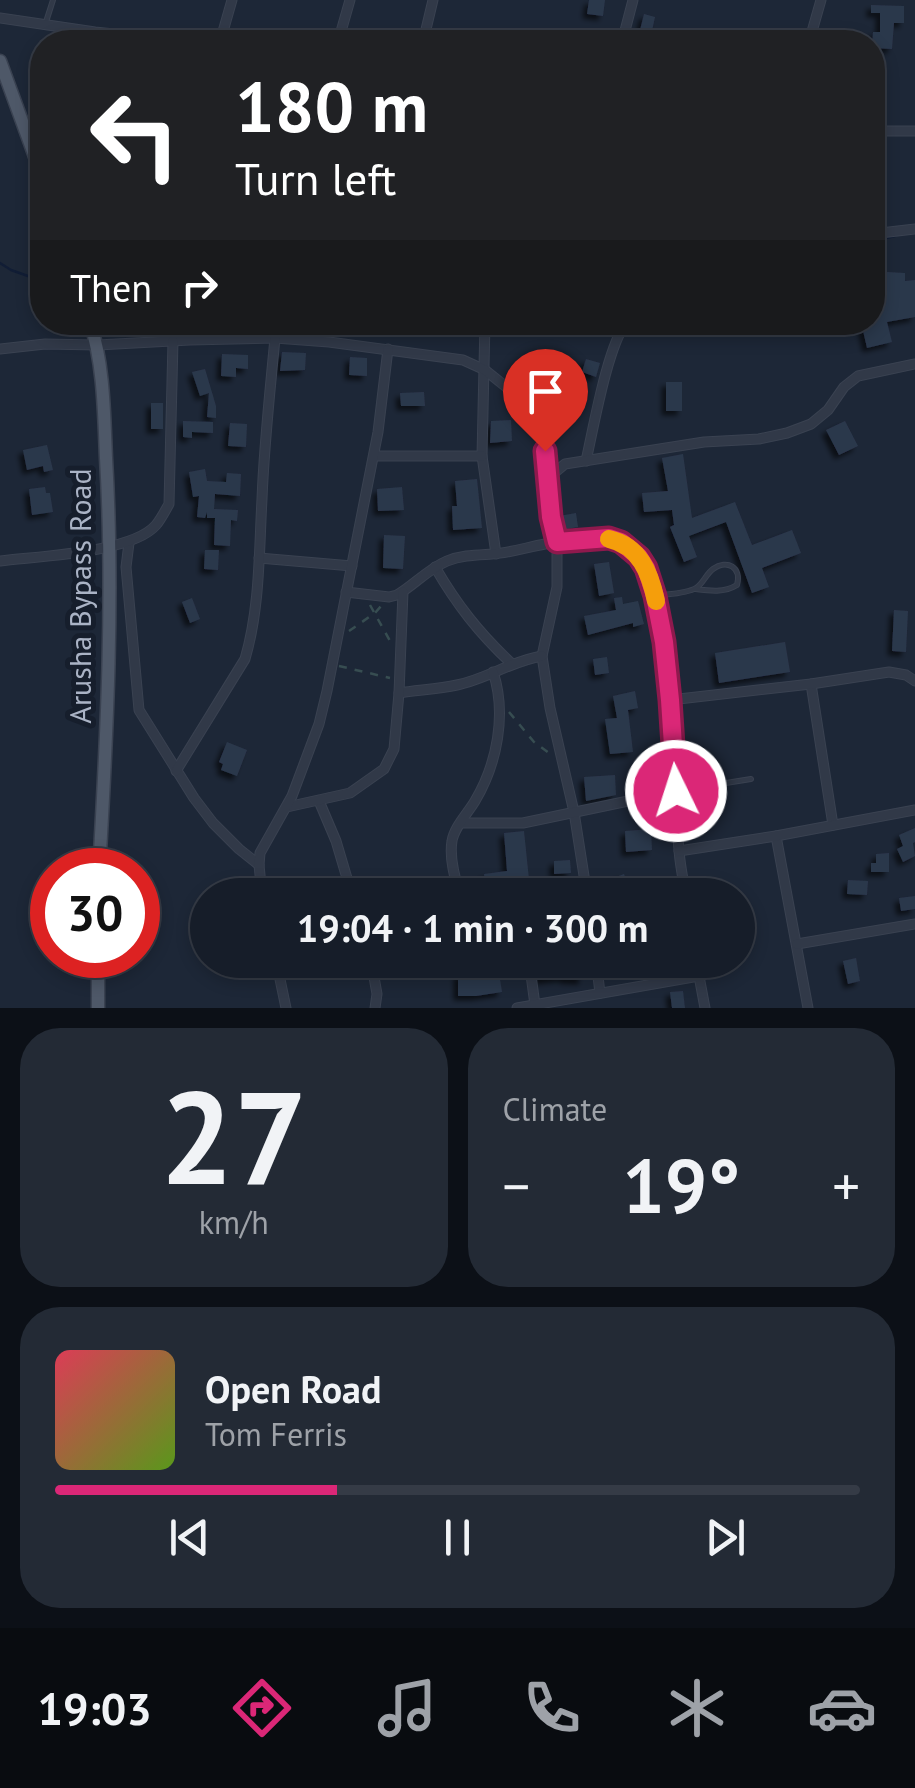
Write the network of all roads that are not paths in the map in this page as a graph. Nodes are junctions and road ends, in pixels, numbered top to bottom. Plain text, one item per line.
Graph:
1 (52, 0) edge
2 (232, 0) edge
3 (350, 0) edge
4 (434, 0) edge
5 (633, 0) edge
6 (821, 0) edge
7 (0, 18) edge
8 (45, 25) junction
9 (87, 30) edge
10 (223, 30) edge
11 (341, 30) edge
12 (426, 30) edge
13 (625, 30) edge
14 (812, 30) edge
15 (0, 62) edge
16 (885, 131) edge
17 (915, 131) edge
18 (30, 143) edge
19 (915, 228) edge
20 (885, 232) edge
21 (95, 335) edge
22 (485, 335) edge
23 (619, 335) edge
24 (275, 338) junction
25 (173, 340) junction
26 (98, 345) junction
27 (0, 349) edge
28 (388, 349) junction
29 (914, 365) edge
30 (485, 370) junction
31 (545, 451) junction
32 (374, 456) junction
33 (482, 456) junction
34 (586, 461) junction
35 (565, 464) junction
36 (548, 478) junction
37 (129, 542) junction
38 (557, 542) junction
39 (110, 547) junction
40 (496, 554) junction
41 (258, 558) junction
42 (0, 561) edge
43 (352, 566) junction
44 (435, 568) junction
45 (695, 589) junction
46 (346, 592) junction
47 (403, 592) junction
48 (655, 596) junction
49 (542, 656) junction
50 (511, 663) junction
51 (400, 668) junction
52 (493, 672) junction
53 (912, 674) edge
54 (812, 684) junction
55 (420, 690) junction
56 (400, 693) junction
57 (670, 700) junction
58 (176, 771) junction
59 (751, 779) dead end
60 (676, 791) junction
61 (319, 801) junction
62 (287, 806) junction
63 (915, 810) edge
64 (574, 812) junction
65 (462, 824) junction
66 (833, 825) junction
67 (776, 836) junction
68 (100, 848) edge
69 (679, 851) junction
70 (259, 865) junction
71 (260, 878) edge
72 (347, 878) edge
73 (456, 878) edge
74 (584, 878) edge
75 (683, 878) edge
76 (915, 924) edge
77 (796, 944) junction
78 (98, 978) edge
79 (280, 978) edge
80 (375, 978) edge
81 (532, 978) edge
82 (598, 978) edge
83 (687, 978) edge
84 (699, 978) edge
85 (600, 993) junction
86 (535, 1005) junction
87 (98, 1008) edge
88 (286, 1008) edge
89 (374, 1008) edge
90 (517, 1008) edge
91 (705, 1008) edge
92 (808, 1008) edge

1 - 8 lane
2 - 10 street
3 - 11 street
4 - 12 street
5 - 13 street
6 - 14 street
7 - 8 street
8 - 9 street
15 - 18 main road
16 - 17 street
19 - 20 street
21 - 26 main road, Arusha Bypass Road
22 - 30 street
23 - 34 street
24 - 25 street
24 - 28 street
24 - 41 street
25 - 26 street
25 - 37 street
26 - 27 street
26 - 39 main road, Arusha Bypass Road
28 - 30 street
28 - 32 street
29 - 34 street
30 - 31 street
30 - 33 street
31 - 35 street
31 - 36 street
32 - 33 street
32 - 43 street
33 - 40 street
34 - 35 street
35 - 36 street
36 - 38 street
37 - 39 street
37 - 58 street
38 - 40 street
38 - 48 street
38 - 49 street
39 - 42 street
39 - 68 main road, Arusha Bypass Road
40 - 44 street
41 - 43 street
41 - 58 street
43 - 46 street
44 - 47 street
44 - 50 street
45 - 45 lane
45 - 48 lane
46 - 47 street
46 - 62 street
47 - 51 street
48 - 57 street
49 - 50 street
49 - 64 street
50 - 52 street
51 - 55 street
51 - 56 street
52 - 55 street
52 - 65 street
53 - 54 street
54 - 57 street
54 - 66 street
55 - 56 street
56 - 61 street
57 - 60 street
58 - 70 street
59 - 60 lane
60 - 64 street
60 - 69 street
61 - 62 street
61 - 72 street
62 - 70 street
63 - 66 street
64 - 65 street
64 - 74 street
65 - 73 street
66 - 67 street
67 - 69 street
67 - 77 street
69 - 75 street
70 - 71 street
76 - 77 street
77 - 92 street
78 - 87 main road
79 - 88 street
80 - 89 street
81 - 86 street
82 - 85 street
83 - 85 street
84 - 91 street
85 - 86 street
86 - 90 street

